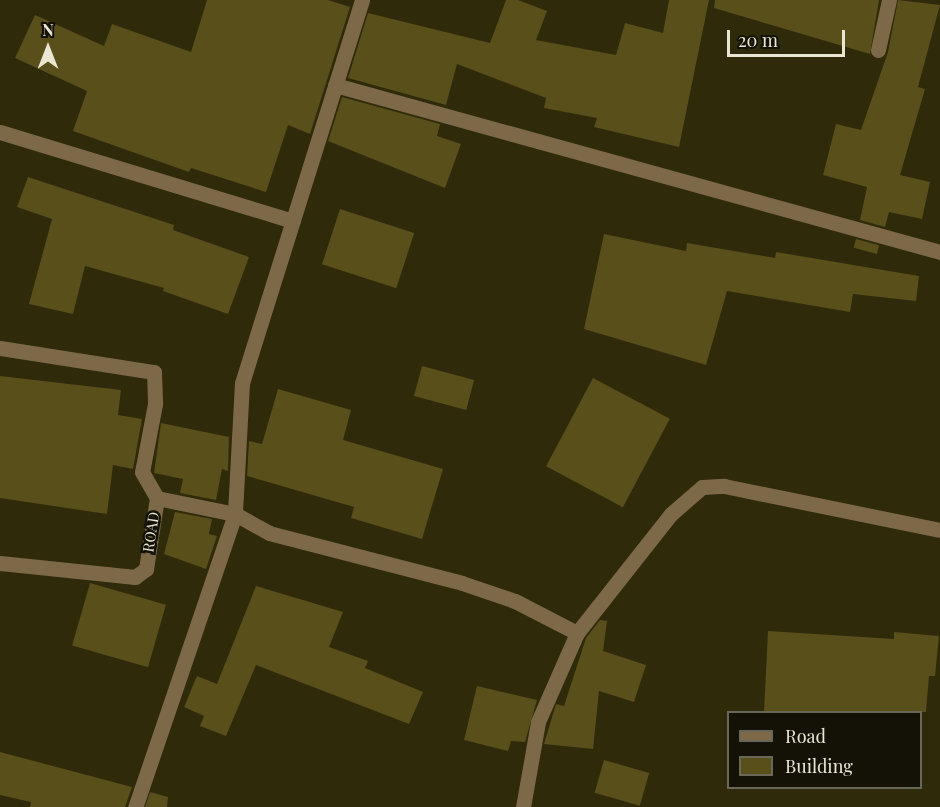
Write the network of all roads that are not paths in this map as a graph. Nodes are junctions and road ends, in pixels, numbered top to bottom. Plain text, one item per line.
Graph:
1 (362, 0) edge
2 (889, 0) edge
3 (878, 50) dead end
4 (335, 85) junction
5 (0, 132) edge
6 (293, 221) junction
7 (940, 252) edge
8 (0, 348) edge
9 (157, 498) junction
10 (235, 514) junction
11 (940, 530) edge
12 (0, 562) edge
13 (577, 633) junction
14 (135, 807) edge
15 (523, 807) edge

1 - 4 street
2 - 3 street
4 - 6 street
4 - 7 street
5 - 6 street
6 - 10 street
8 - 9 street
9 - 10 street, ROAD
9 - 12 street, ROAD
10 - 13 street, ROAD
10 - 14 street
11 - 13 street
13 - 15 street

